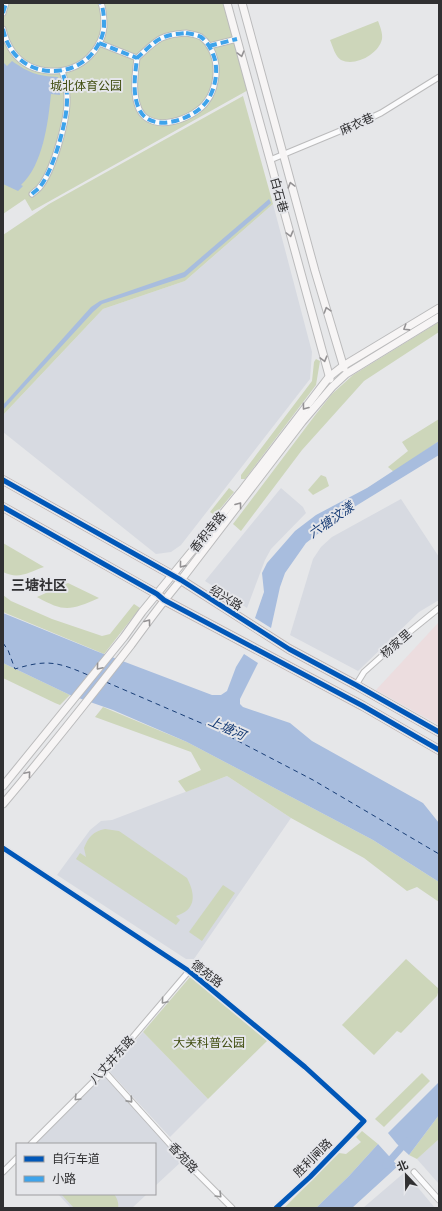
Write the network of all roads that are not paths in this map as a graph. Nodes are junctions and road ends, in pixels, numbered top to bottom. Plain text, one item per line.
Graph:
1 (6, 3) edge
2 (101, 3) edge
3 (228, 3) edge
4 (242, 3) edge
5 (3, 13) edge
6 (3, 29) edge
7 (237, 40) junction
8 (99, 43) junction
9 (209, 46) junction
10 (137, 58) junction
11 (62, 71) junction
12 (439, 77) edge
13 (283, 155) junction
14 (270, 160) junction
15 (32, 194) dead end
16 (439, 308) edge
17 (439, 317) edge
18 (343, 366) junction
19 (346, 374) junction
20 (329, 377) junction
21 (332, 387) junction
22 (3, 480) edge
23 (3, 507) edge
24 (173, 576) junction
25 (181, 580) junction
26 (158, 594) junction
27 (164, 600) junction
28 (439, 608) edge
29 (356, 685) junction
30 (439, 732) edge
31 (439, 750) edge
32 (3, 786) edge
33 (3, 804) edge
34 (3, 848) edge
35 (189, 971) junction
36 (104, 1071) junction
37 (364, 1121) joint
38 (32, 1143) edge
39 (16, 1159) edge
40 (3, 1172) edge
41 (414, 1172) dead end
42 (439, 1200) edge
43 (232, 1208) edge
44 (276, 1208) edge

1 - 5 street
2 - 8 street
3 - 7 main road, 白石巷
4 - 13 main road, 白石巷
6 - 11 street
7 - 9 street
7 -> 14 main road, 白石巷
8 - 10 street
8 - 11 street
9 - 10 street
9 - 10 street
11 - 15 street
12 - 13 street, 麻衣巷
13 - 14 street, 麻衣巷
18 -> 13 main road, 白石巷
14 -> 20 main road, 白石巷
16 -> 18 main road, 香积寺路
17 - 19 main road, 香积寺路
18 - 19 main road, 白石巷
18 - 20 main road, 香积寺路
19 - 21 main road, 香积寺路
20 - 21 main road, 白石巷
20 -> 24 main road, 香积寺路
25 -> 21 main road, 香积寺路
22 - 24 main road, 绍兴路
23 - 26 main road
24 - 25 main road, 绍兴路
24 - 26 main road, 香积寺路
25 - 27 main road, 香积寺路
25 - 29 main road, 绍兴路
26 - 27 main road
26 -> 32 main road, 香积寺路
27 - 31 main road
33 -> 27 main road, 香积寺路
28 - 29 street, 杨家里
29 - 30 main road, 绍兴路
34 - 35 street, 德苑路
35 -> 36 street, 八丈井东路
35 - 37 street, 德苑路
36 -> 38 street, 八丈井东路
36 -> 43 street, 香苑路
37 - 44 street, 胜利闸路
39 - 40 street
41 - 42 street

